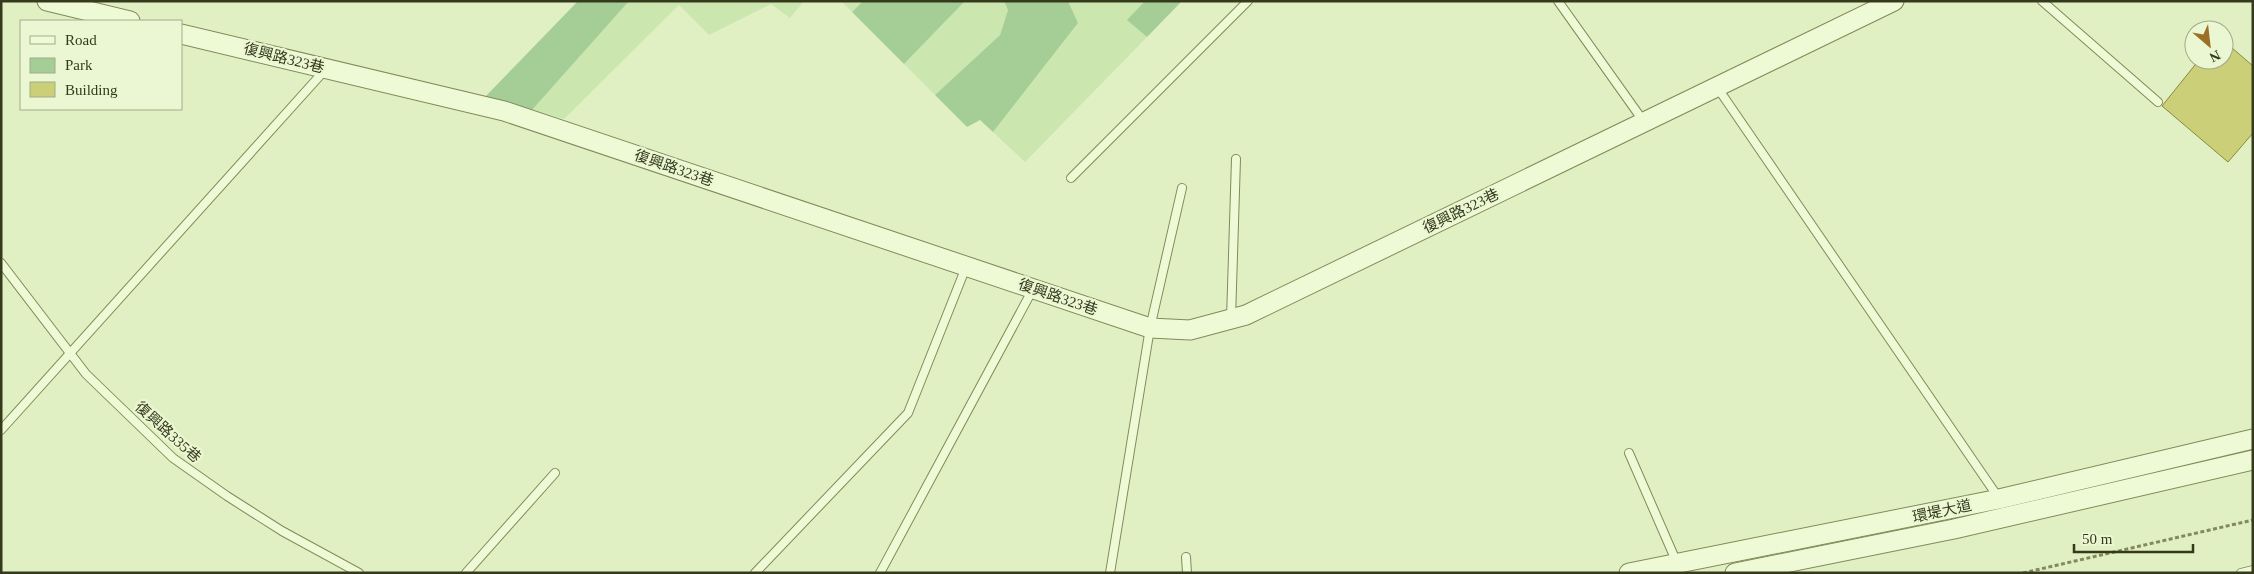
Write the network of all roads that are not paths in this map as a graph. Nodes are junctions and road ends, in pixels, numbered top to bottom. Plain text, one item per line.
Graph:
1 (47, 1) edge
2 (1248, 1) edge
3 (1558, 1) edge
4 (1894, 1) edge
5 (2042, 1) edge
6 (126, 20) edge
7 (182, 34) edge
8 (326, 69) junction
9 (1717, 87) junction
10 (2158, 102) dead end
11 (1644, 122) junction
12 (1236, 159) dead end
13 (1071, 178) dead end
14 (1182, 188) dead end
15 (1, 263) edge
16 (966, 266) junction
17 (1033, 289) junction
18 (1231, 321) junction
19 (1150, 328) junction
20 (70, 354) junction
21 (1, 430) edge
22 (2253, 438) edge
23 (1629, 453) dead end
24 (2253, 460) edge
25 (2132, 468) junction
26 (555, 473) dead end
27 (2137, 488) junction
28 (1999, 499) junction
29 (1186, 557) dead end
30 (1677, 564) junction
31 (2253, 570) edge
32 (359, 573) edge
33 (466, 573) edge
34 (754, 573) edge
35 (880, 573) edge
36 (1110, 573) edge
37 (1187, 573) edge
38 (1628, 573) edge
39 (1735, 573) edge
40 (2241, 573) edge

1 - 6 street
2 - 13 lane
3 - 11 lane
4 - 9 street, 復興路323巷
5 - 10 lane
7 - 8 street, 復興路323巷
8 - 16 street, 復興路323巷
8 - 20 lane
9 - 11 street, 復興路323巷
9 - 28 lane
11 - 18 street, 復興路323巷
12 - 18 lane
14 - 19 lane
15 - 20 lane, 復興路335巷
16 - 17 street, 復興路323巷
16 - 34 lane
17 - 19 street, 復興路323巷
17 - 35 lane
18 - 19 street, 復興路323巷
19 - 36 lane
20 - 21 lane
20 - 32 lane, 復興路335巷
22 - 25 street, 環堤大道
23 - 30 lane
24 - 27 street, 環堤大道
25 - 27 street
25 - 28 street, 環堤大道
26 - 33 lane
27 - 39 street, 環堤大道
28 - 30 street, 環堤大道
29 - 37 lane
30 - 38 street, 環堤大道
31 - 40 lane

